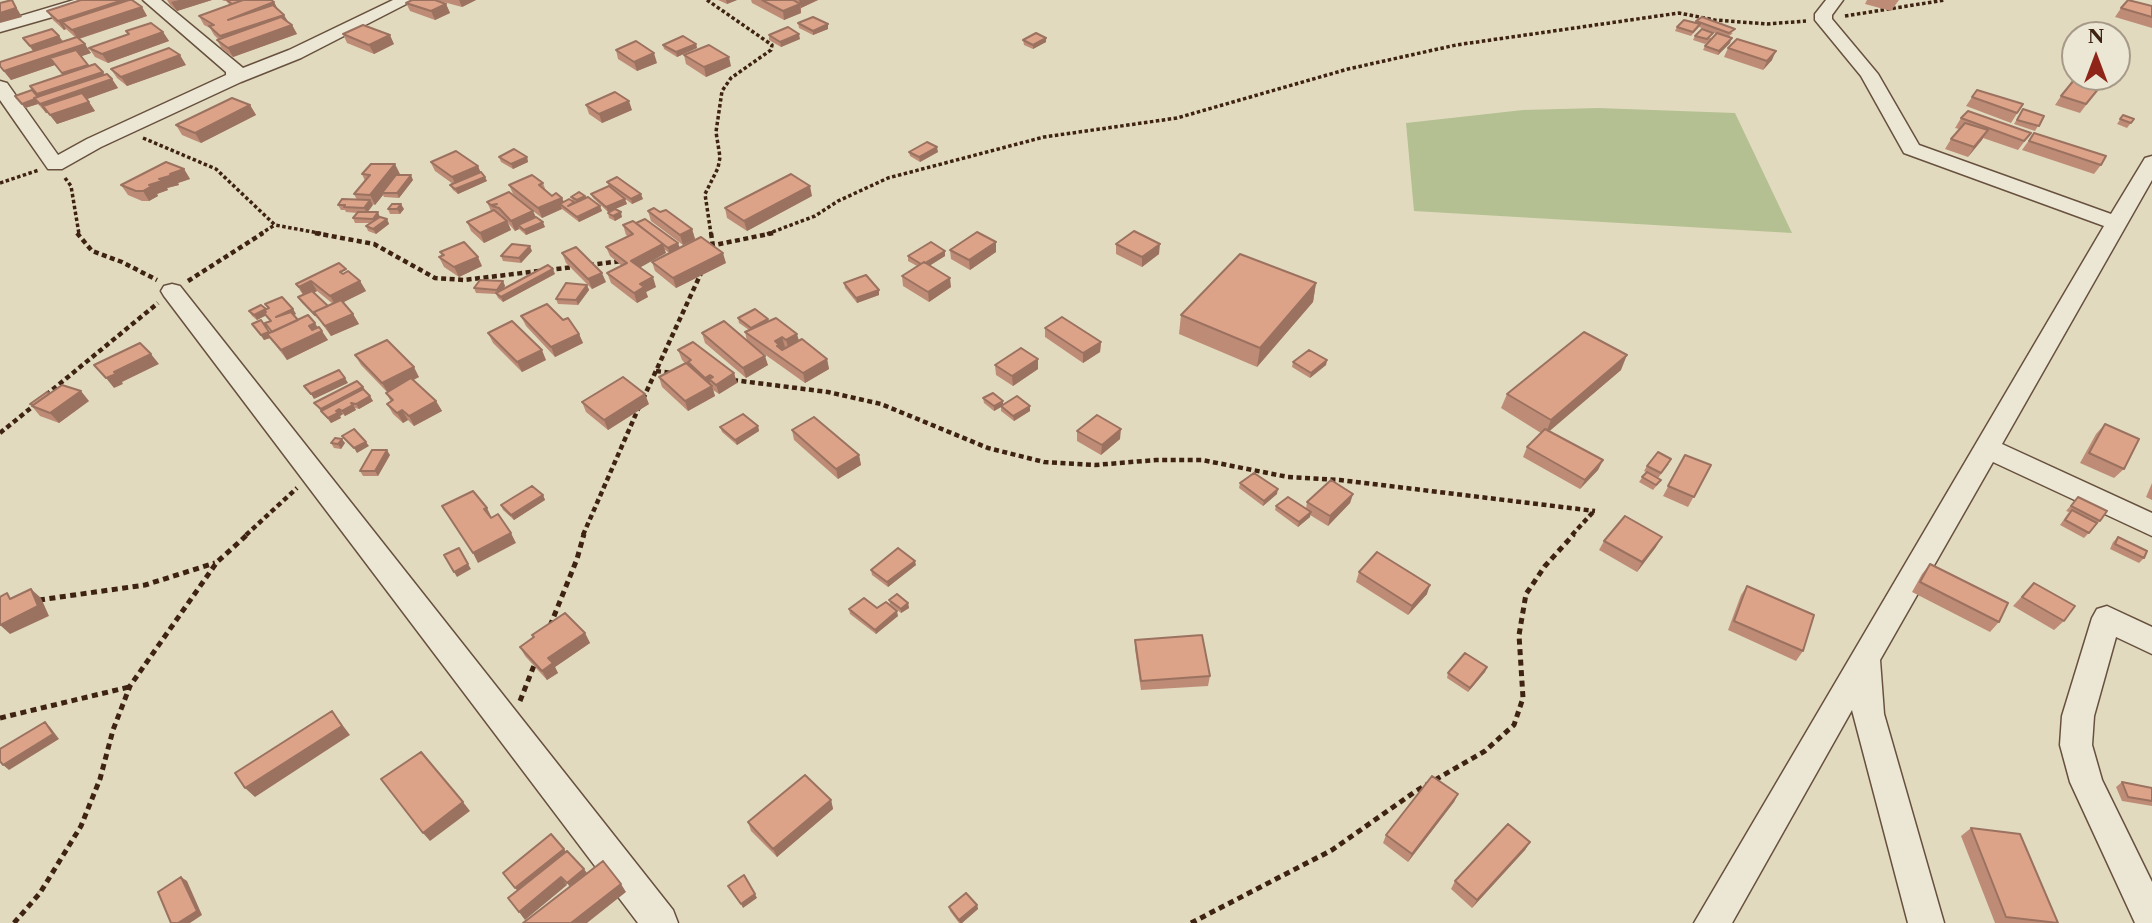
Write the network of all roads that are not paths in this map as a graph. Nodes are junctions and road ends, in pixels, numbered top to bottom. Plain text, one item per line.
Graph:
1 (92, 0) edge
2 (151, 0) edge
3 (406, 0) edge
4 (1835, 0) edge
5 (1824, 20) joint
6 (0, 27) edge
7 (234, 78) junction
8 (0, 87) edge
9 (2152, 162) edge
10 (2117, 223) junction
11 (172, 291) road end
12 (1987, 448) junction
13 (2152, 525) edge
14 (2152, 641) edge
15 (1865, 658) junction
16 (2152, 920) edge
17 (660, 923) edge
18 (1712, 923) edge
19 (1926, 923) edge

1 - 6 street
2 - 7 street
3 - 7 street
4 - 5 street
5 - 10 street
7 - 8 street
9 - 10 street
10 - 12 street
11 - 17 street
12 - 13 street
12 - 15 street
14 - 16 street
15 - 18 street
15 - 19 street

